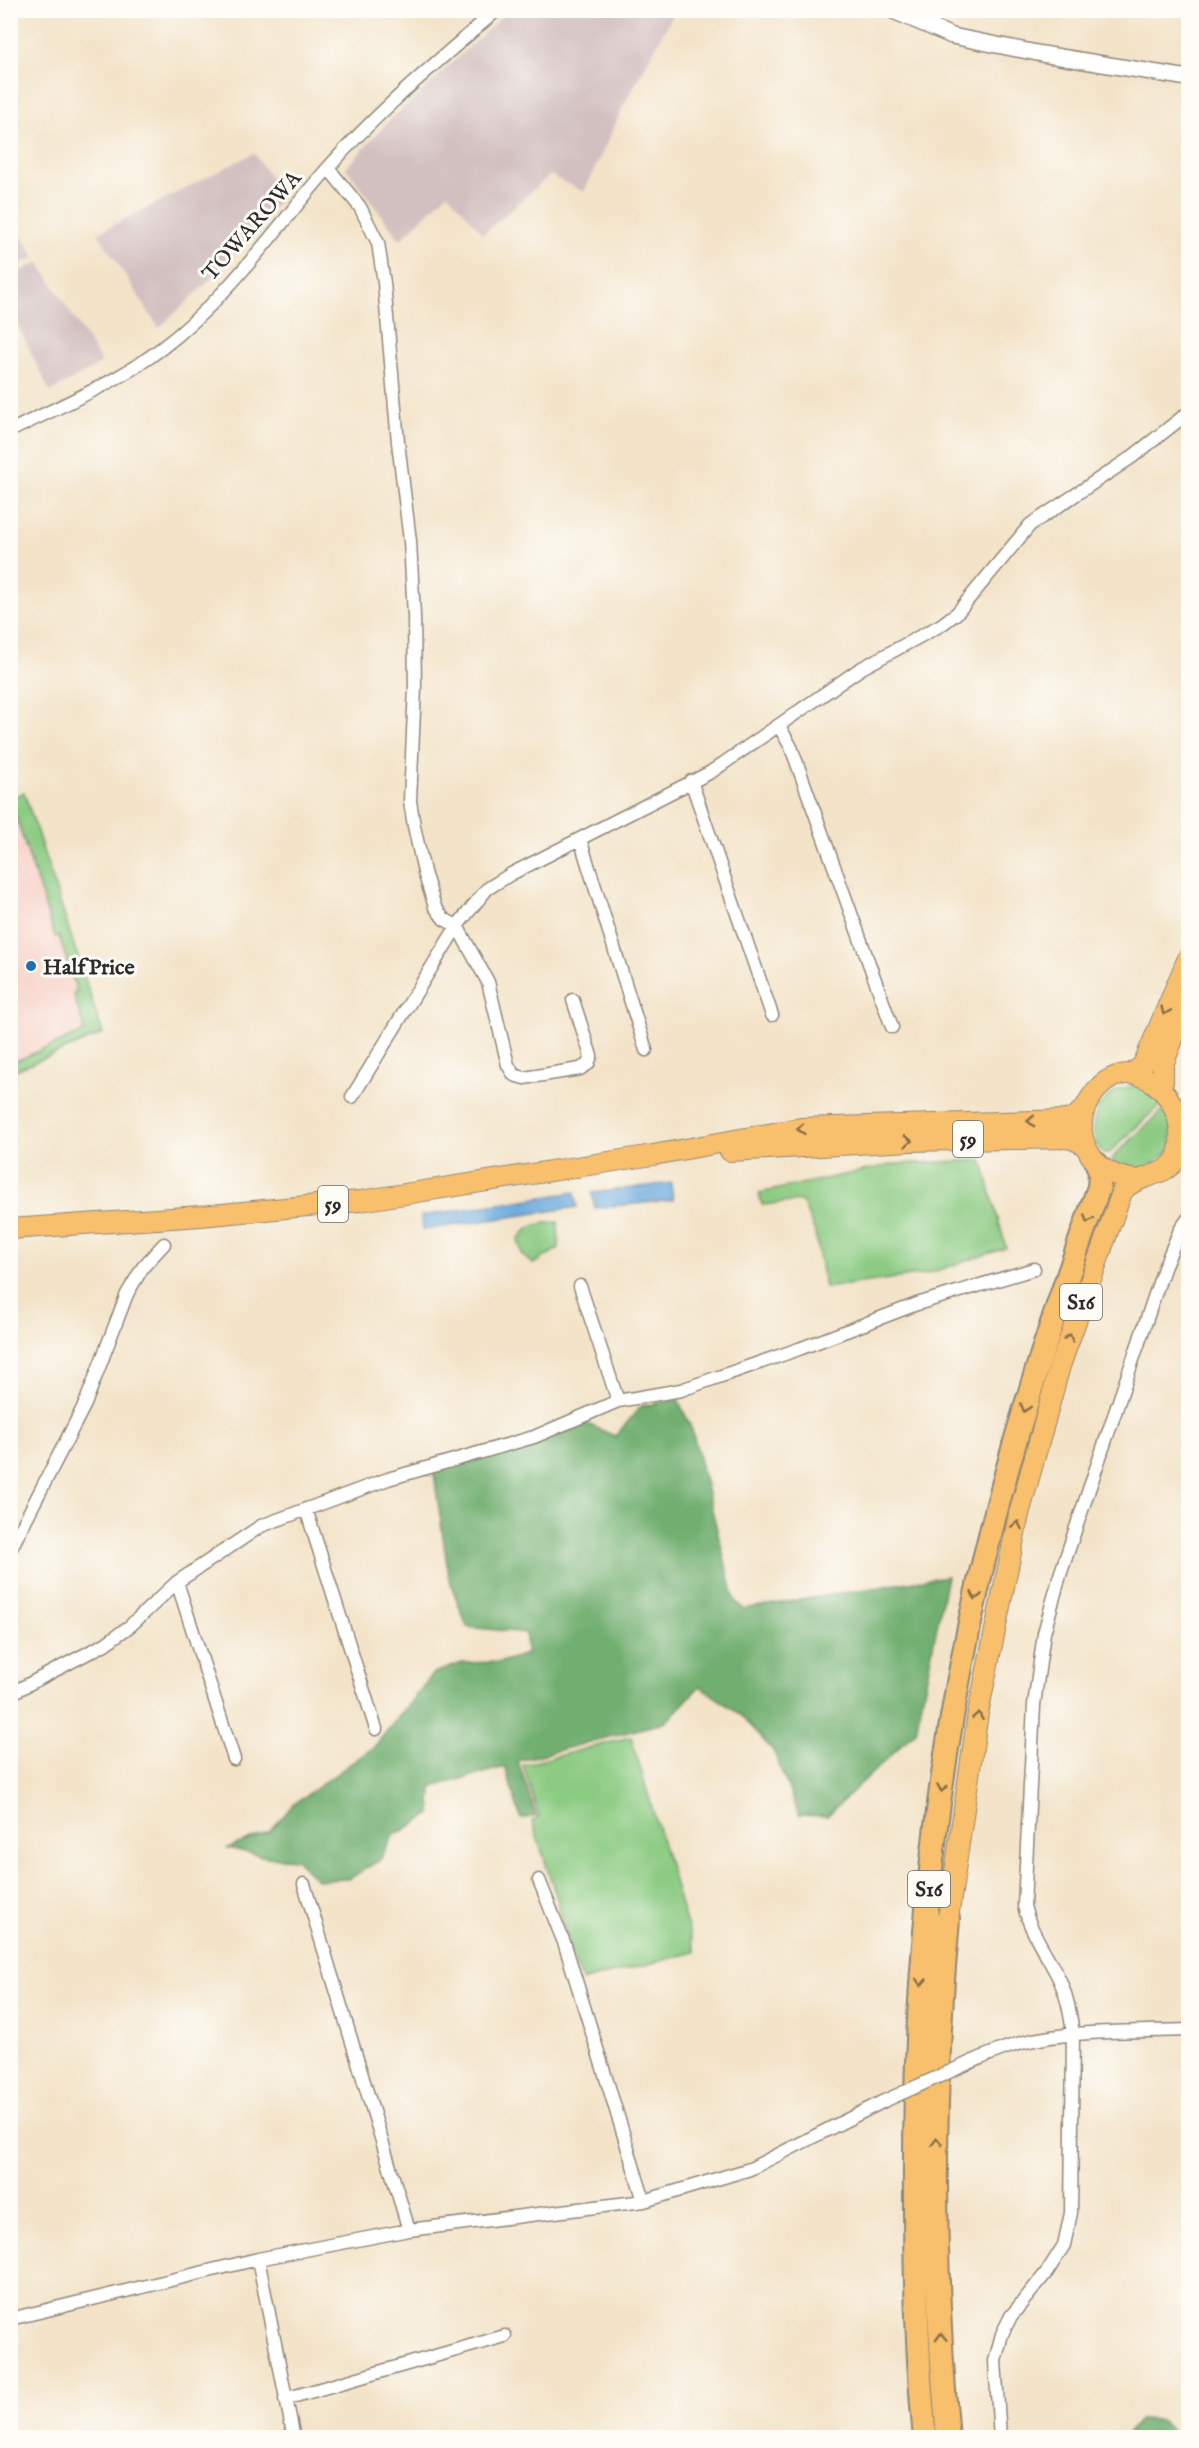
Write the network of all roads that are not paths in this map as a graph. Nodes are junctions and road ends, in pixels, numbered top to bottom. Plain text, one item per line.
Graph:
1 (497, 10) edge
2 (891, 10) edge
3 (1188, 78) edge
4 (328, 168) junction
5 (1188, 413) edge
6 (10, 431) edge
7 (779, 726) junction
8 (691, 782) junction
9 (580, 839) junction
10 (457, 926) junction
11 (1188, 958) edge
12 (573, 1000) dead end
13 (1188, 1000) edge
14 (772, 1015) dead end
15 (892, 1027) dead end
16 (646, 1050) dead end
17 (1131, 1074) junction
18 (1163, 1082) junction
19 (352, 1096) dead end
20 (1085, 1108) junction
21 (1091, 1154) junction
22 (653, 1155) junction
23 (1139, 1180) junction
24 (1188, 1219) edge
25 (10, 1229) edge
26 (164, 1245) dead end
27 (1034, 1269) dead end
28 (580, 1286) dead end
29 (618, 1401) junction
30 (306, 1509) junction
31 (10, 1550) edge
32 (177, 1582) junction
33 (10, 1694) edge
34 (376, 1729) dead end
35 (234, 1759) dead end
36 (538, 1880) dead end
37 (304, 1884) dead end
38 (948, 1919) joint
39 (1188, 2030) edge
40 (1073, 2034) junction
41 (644, 2201) junction
42 (409, 2230) junction
43 (258, 2259) junction
44 (10, 2319) edge
45 (505, 2336) dead end
46 (285, 2399) junction
47 (294, 2438) edge
48 (925, 2438) edge
49 (948, 2438) edge
50 (1000, 2438) edge

1 - 4 street, TOWAROWA
2 - 3 street
4 - 6 street, TOWAROWA
4 - 10 street
5 - 7 street
7 - 8 street
7 - 15 street
8 - 9 street
8 - 14 street
9 - 10 street
9 - 16 street
10 - 12 street
10 - 19 street
11 -> 17 main road
13 - 18 main road
17 - 18 main road
17 - 20 main road
18 - 23 main road
20 - 21 main road
20 -> 22 main road, 59
22 -> 21 main road, 59
21 - 23 main road
21 -> 48 highway, S16
22 - 25 main road, 59
38 -> 23 main road, S16
24 - 40 street
26 - 31 street
27 - 29 street
28 - 29 street
29 - 30 street
30 - 32 street
30 - 34 street
32 - 33 street
32 - 35 street
36 - 41 street
37 - 42 street
49 -> 38 highway, S16
39 - 40 street
40 - 41 street, bridge
40 - 50 street
41 - 42 street
42 - 43 street
43 - 44 street
43 - 46 street
45 - 46 street
46 - 47 street

